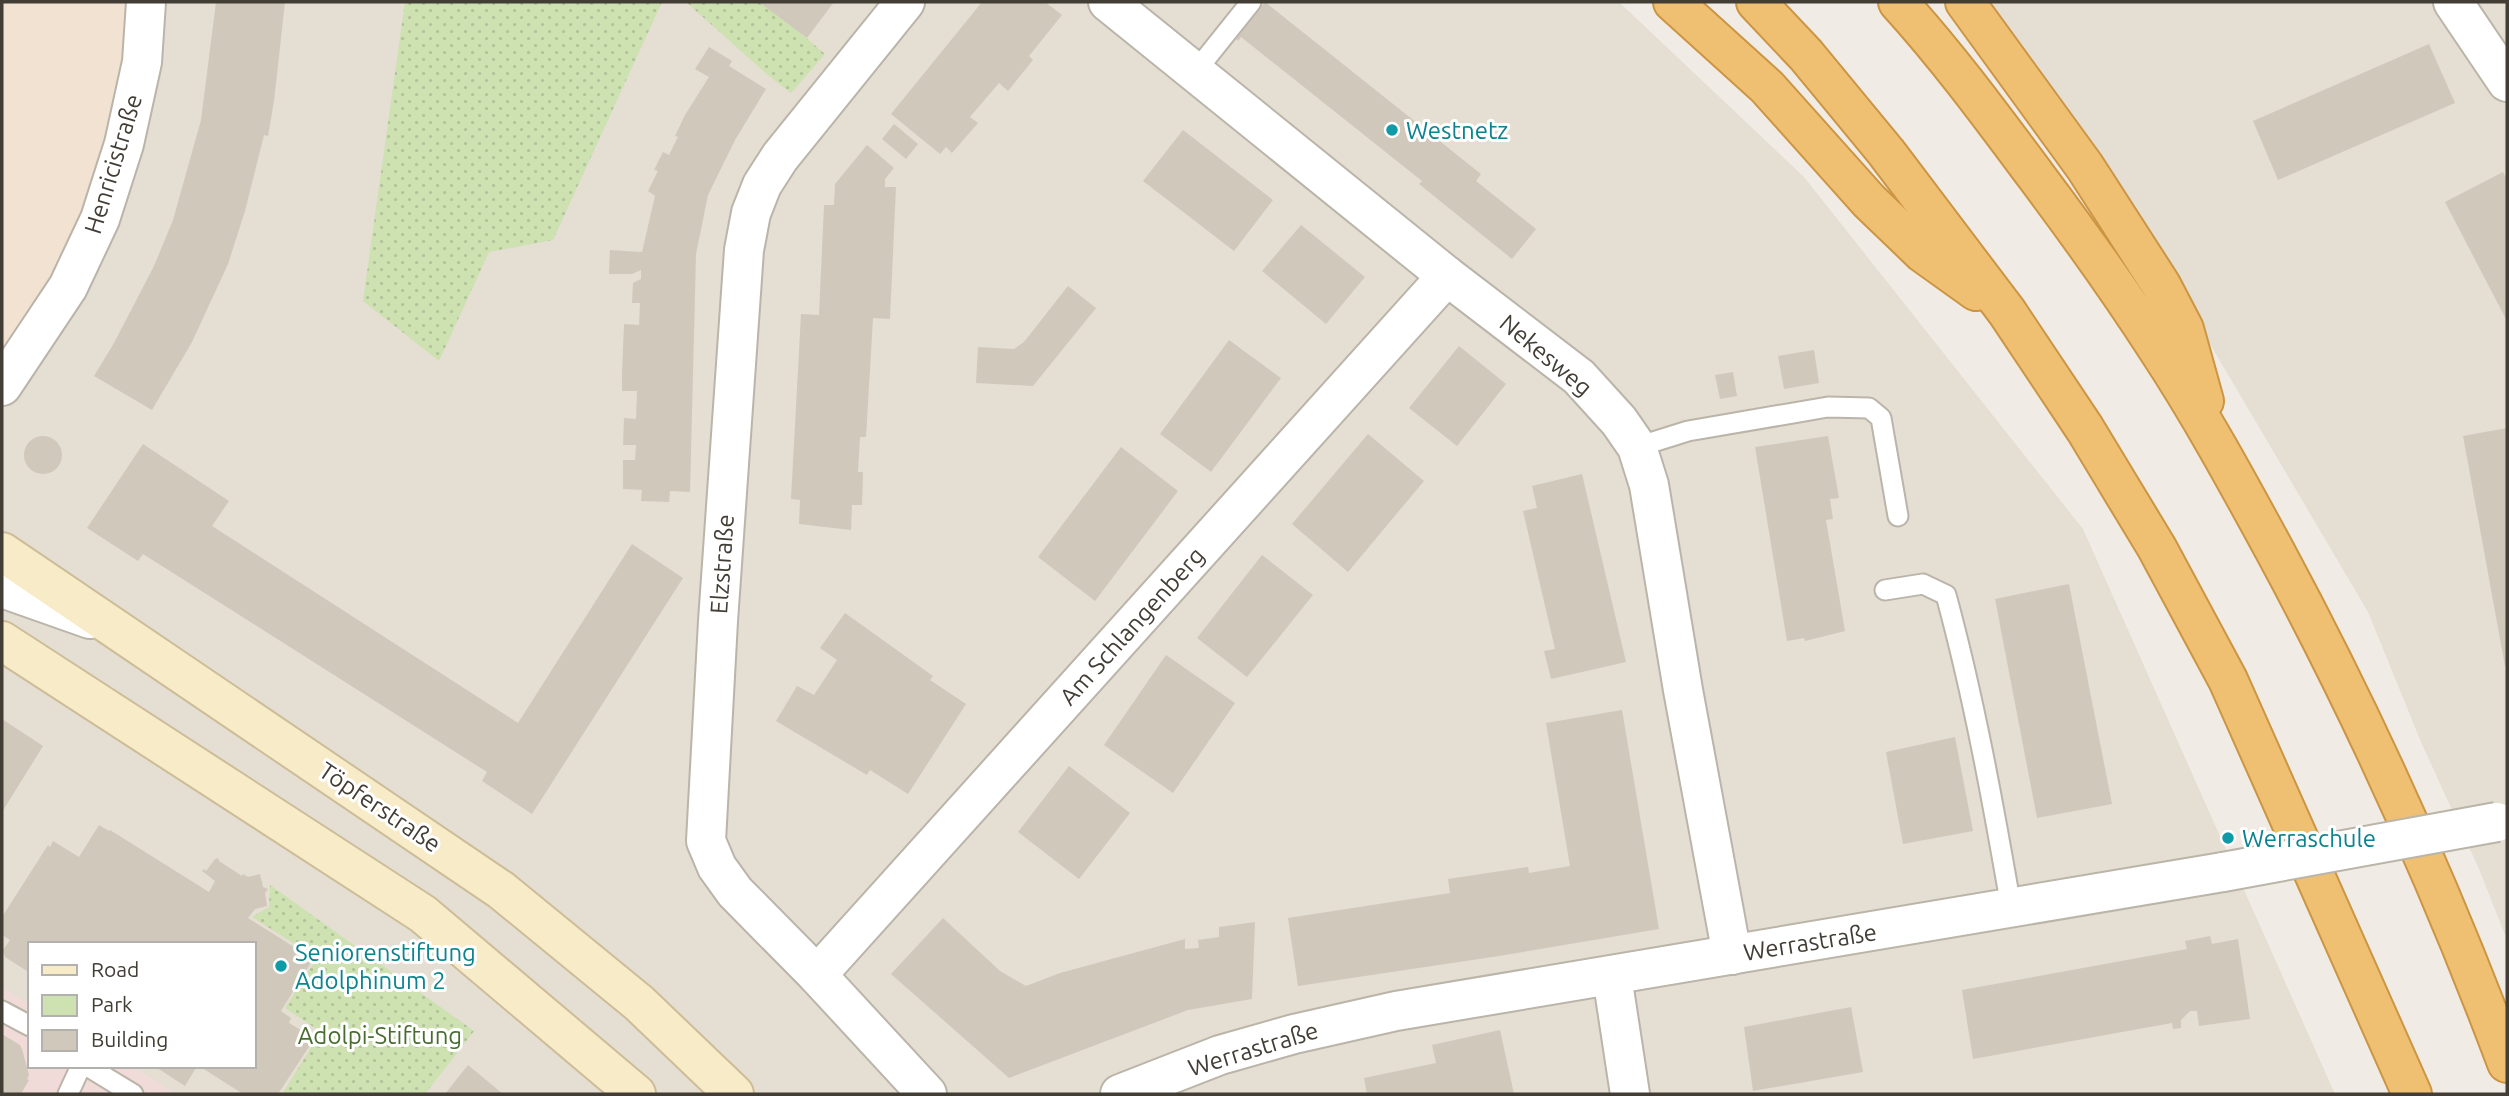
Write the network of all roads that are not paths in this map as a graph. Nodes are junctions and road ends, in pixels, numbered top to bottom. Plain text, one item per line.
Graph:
1 (146, 2) edge
2 (905, 2) edge
3 (1108, 2) edge
4 (1251, 2) edge
5 (1673, 2) edge
6 (1756, 2) edge
7 (1898, 2) edge
8 (1965, 2) edge
9 (2453, 2) edge
10 (1195, 72) junction
11 (2507, 82) edge
12 (1447, 276) junction
13 (2007, 312) junction
14 (2, 386) edge
15 (2214, 444) junction
16 (1637, 447) junction
17 (1898, 516) dead end
18 (2, 552) edge
19 (2, 588) edge
20 (1885, 590) dead end
21 (118, 630) junction
22 (2, 641) edge
23 (2502, 822) edge
24 (2011, 907) junction
25 (1732, 955) junction
26 (817, 975) junction
27 (1612, 976) junction
28 (2, 1011) edge
29 (28, 1026) edge
30 (2507, 1063) edge
31 (80, 1068) edge
32 (90, 1068) edge
33 (68, 1094) edge
34 (133, 1094) edge
35 (636, 1094) edge
36 (734, 1094) edge
37 (927, 1094) edge
38 (1120, 1094) edge
39 (1630, 1094) edge
40 (2412, 1094) edge

1 - 14 street, Henricistraße
2 - 26 street, Elzstraße
3 - 10 street, Nekesweg
4 - 10 lane
5 - 13 highway
6 - 13 highway
7 - 15 highway
8 - 15 highway
9 - 11 street
10 - 12 street, Nekesweg
12 - 16 street, Nekesweg
12 - 26 street, Am Schlangenberg
13 - 40 highway
15 - 30 highway
16 - 17 lane
16 - 25 street, Nekesweg
18 - 21 main road, Töpferstraße
19 - 21 street
20 - 24 lane
21 - 36 main road, Töpferstraße
22 - 35 main road
23 - 24 street, Werrastraße, bridge
24 - 25 street, Werrastraße
25 - 27 street, Werrastraße
26 - 37 street, Elzstraße
27 - 38 street, Werrastraße
27 - 39 street
28 - 29 lane
31 - 33 lane
32 - 34 lane

